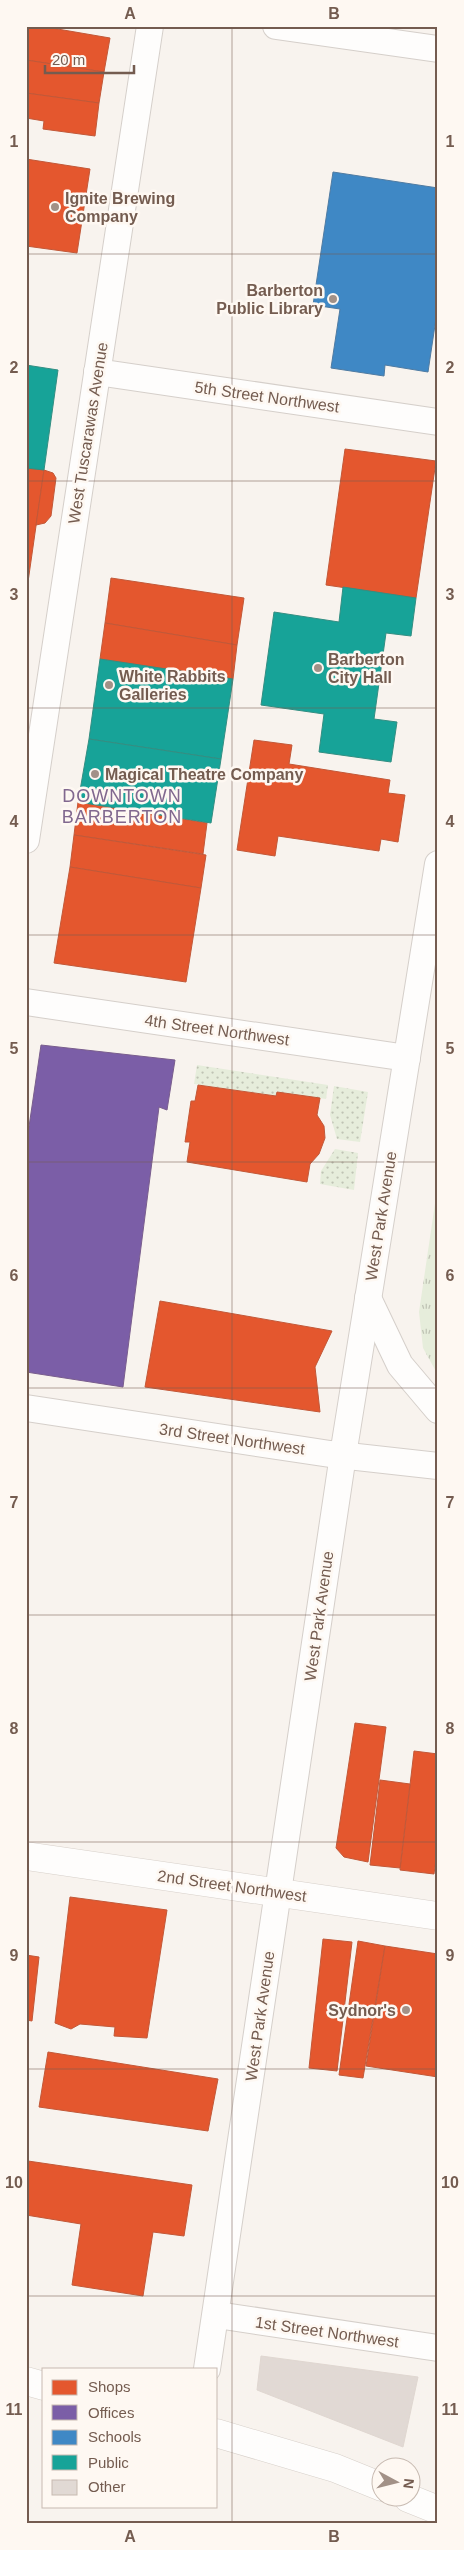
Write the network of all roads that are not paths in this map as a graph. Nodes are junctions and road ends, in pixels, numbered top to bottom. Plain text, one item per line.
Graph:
1 (150, 26) edge
2 (276, 26) edge
3 (438, 49) edge
4 (97, 372) junction
5 (438, 422) edge
6 (26, 840) edge
7 (438, 864) edge
8 (26, 1002) edge
9 (407, 1058) junction
10 (368, 1298) junction
11 (26, 1408) edge
12 (438, 1410) edge
13 (343, 1455) junction
14 (438, 1466) edge
15 (26, 1856) edge
16 (278, 1893) junction
17 (438, 1916) edge
18 (217, 2316) junction
19 (438, 2348) edge
20 (207, 2368) edge
21 (26, 2381) edge
22 (42, 2385) edge
23 (218, 2434) edge
24 (372, 2483) edge
25 (422, 2504) edge
26 (438, 2510) edge

1 - 4 street, West Tuscarawas Avenue
2 - 3 street
4 - 5 street, 5th Street Northwest
4 - 6 street, West Tuscarawas Avenue
7 - 9 street, West Park Avenue
8 - 9 street, 4th Street Northwest
9 - 10 street, West Park Avenue
10 - 12 street
10 - 13 street, West Park Avenue
11 - 13 street, 3rd Street Northwest
13 - 14 street, 3rd Street Northwest
13 - 16 street, West Park Avenue
15 - 16 street, 2nd Street Northwest
16 - 17 street, 2nd Street Northwest
16 - 18 street, West Park Avenue
18 - 19 street, 1st Street Northwest
18 - 20 street, West Park Avenue
21 - 22 street
23 - 24 street
25 - 26 street

